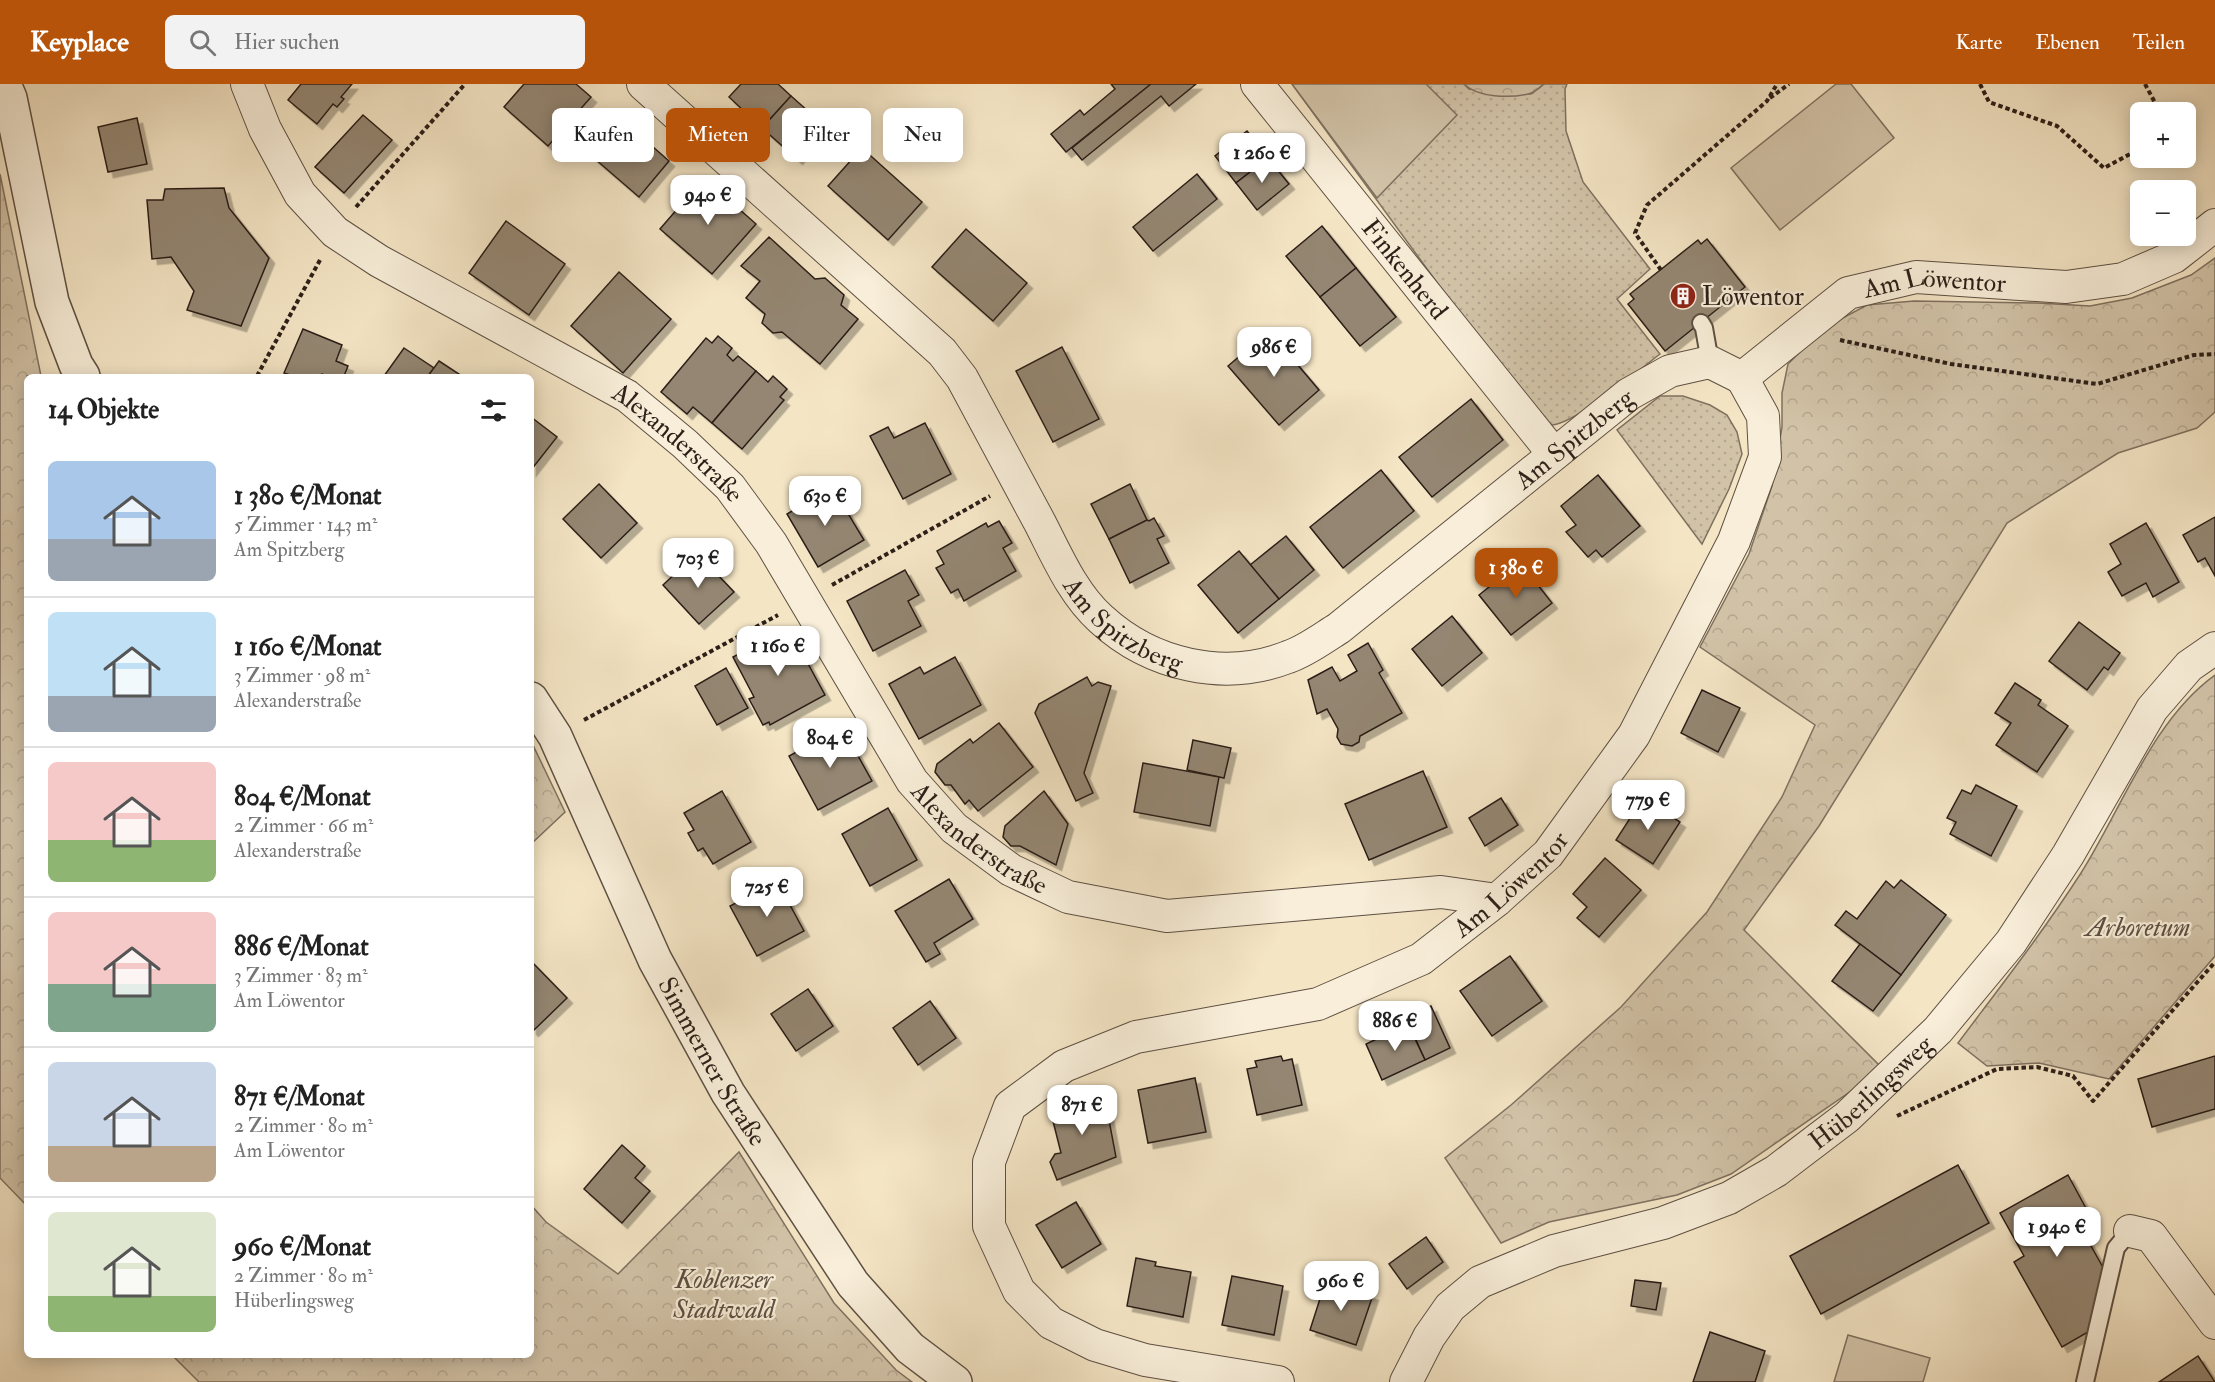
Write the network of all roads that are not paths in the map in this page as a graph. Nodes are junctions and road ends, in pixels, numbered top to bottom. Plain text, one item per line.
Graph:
1 (4, 84) edge
2 (247, 84) edge
3 (643, 84) edge
4 (1265, 87) edge
5 (2215, 225) edge
6 (1701, 323) dead end
7 (1710, 362) junction
8 (82, 374) edge
9 (1742, 378) junction
10 (1553, 453) junction
11 (2215, 648) edge
12 (534, 704) edge
13 (1497, 900) junction
14 (2130, 1231) joint
15 (2215, 1323) edge
16 (956, 1382) edge
17 (1278, 1382) edge
18 (1406, 1382) edge
19 (2085, 1382) edge

1 - 8 street
2 - 13 street, Alexanderstraße
3 - 10 street, Am Spitzberg
4 - 10 street, Finkenherd
5 - 9 street, Am Löwentor
6 - 7 lane
7 - 9 street
7 - 10 street, Am Spitzberg
9 - 13 street, Am Löwentor
11 - 18 street, Hüberlingsweg
12 - 16 street, Simmerner Straße
13 - 17 street, Am Löwentor
14 - 15 street
14 - 19 lane

